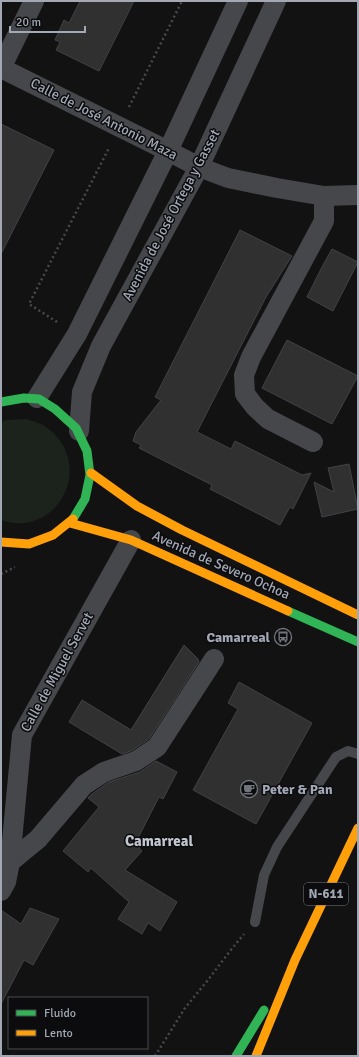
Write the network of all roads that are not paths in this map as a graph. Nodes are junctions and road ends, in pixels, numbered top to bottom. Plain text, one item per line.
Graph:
1 (34, 1) edge
2 (238, 1) edge
3 (276, 1) edge
4 (1, 68) edge
5 (168, 151) junction
6 (199, 167) junction
7 (358, 195) edge
8 (324, 196) junction
9 (37, 398) junction
10 (1, 402) edge
11 (79, 431) junction
12 (313, 442) dead end
13 (91, 473) junction
14 (70, 523) junction
15 (131, 540) junction
16 (1, 542) edge
17 (358, 615) edge
18 (358, 642) edge
19 (214, 659) dead end
20 (358, 754) edge
21 (358, 828) edge
22 (10, 862) junction
23 (1, 891) edge
24 (255, 922) road end
25 (295, 960) junction
26 (236, 1056) edge
27 (256, 1056) edge

1 - 4 street, Calle de José Antonio Maza
2 - 5 street, Avenida de José Ortega y Gasset
3 - 6 street, Avenida de José Ortega y Gasset
4 - 5 street, Calle de José Antonio Maza
5 - 6 street, Calle de José Antonio Maza
5 - 9 street, Avenida de José Ortega y Gasset
6 - 8 street, Calle de José Antonio Maza
6 - 11 street, Avenida de José Ortega y Gasset
7 - 8 street, Calle de José Antonio Maza
8 - 12 street
9 - 10 main road
9 - 11 main road
11 - 13 main road
13 - 14 main road
13 - 17 main road, Avenida de Severo Ochoa
14 - 15 main road, Avenida de Severo Ochoa
14 - 16 main road
15 - 18 main road, Avenida de Severo Ochoa
15 - 22 street, Calle de Miguel Servet
19 - 22 street
20 - 24 lane
21 - 25 main road, N-611
22 - 23 street, Calle de Miguel Servet
25 - 26 main road, N-611
25 - 27 main road, N-611

